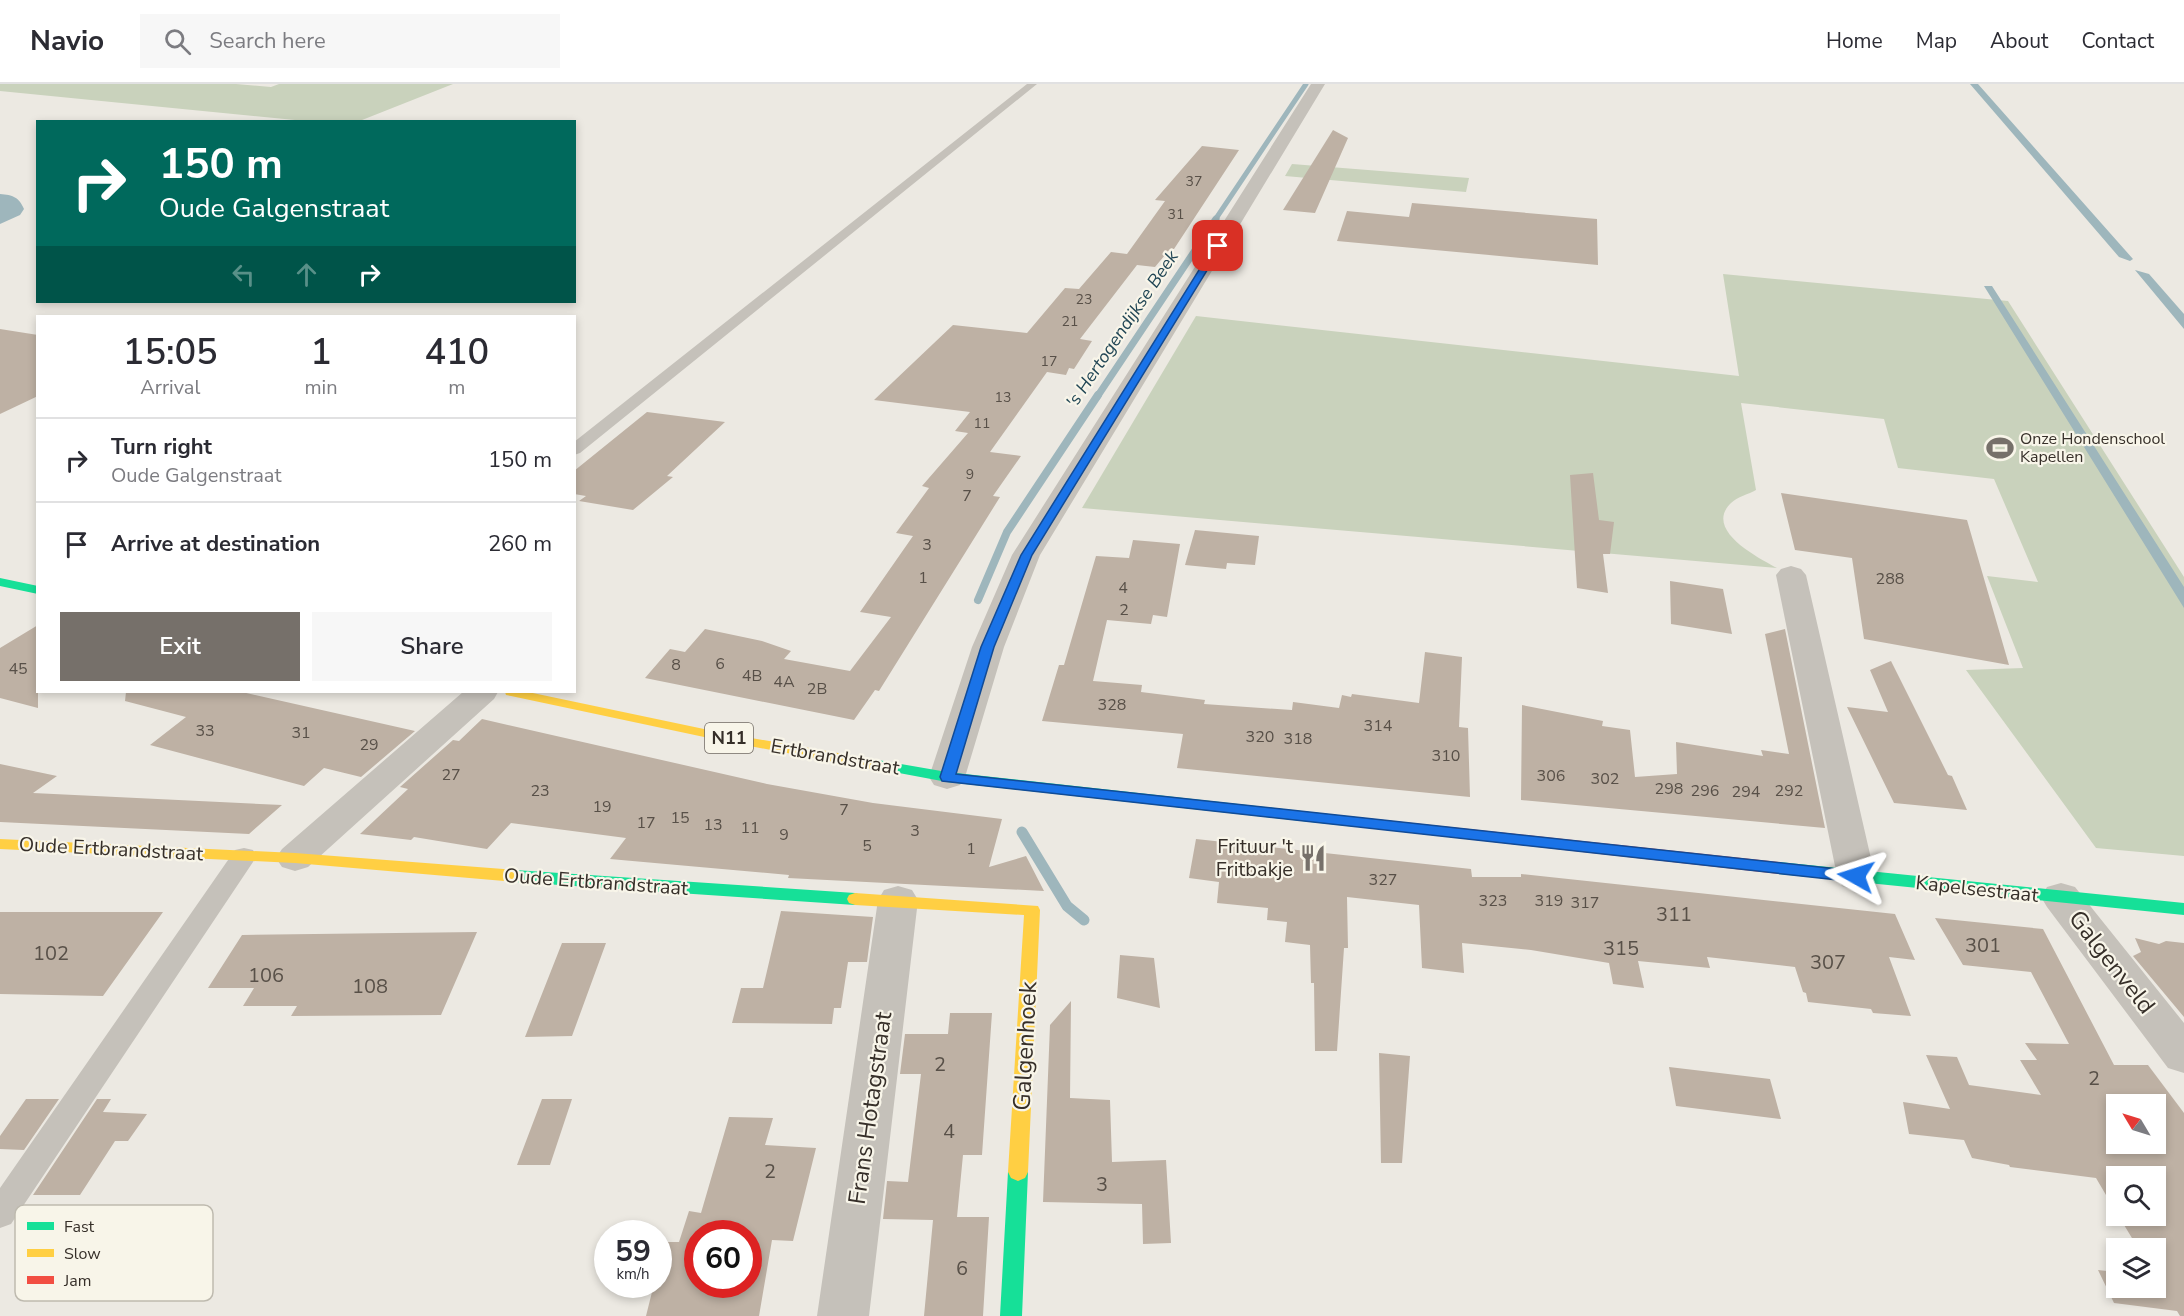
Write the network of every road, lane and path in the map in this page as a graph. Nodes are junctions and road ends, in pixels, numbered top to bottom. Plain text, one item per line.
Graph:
1 (1033, 84) edge
2 (1318, 84) edge
3 (576, 448) edge
4 (1791, 575) dead end
5 (0, 582) edge
6 (36, 590) edge
7 (481, 693) edge
8 (516, 693) edge
9 (947, 777) junction
10 (0, 844) edge
11 (244, 856) junction
12 (294, 858) junction
13 (1856, 876) junction
14 (2061, 897) junction
15 (898, 900) junction
16 (2184, 909) edge
17 (2184, 1055) edge
18 (0, 1214) edge
19 (843, 1316) edge
20 (1011, 1316) edge

1 - 3 lane
2 - 9 street
4 - 13 street
5 - 6 main road
7 - 12 street
8 - 9 main road, Ertbrandstraat / N11
9 - 13 main road, Kapelsestraat / N11
10 - 11 main road, Oude Ertbrandstraat
11 - 12 main road, Oude Ertbrandstraat
11 - 18 lane
12 - 15 main road, Oude Ertbrandstraat
13 - 14 main road, Kapelsestraat / N11
14 - 16 main road, Kapelsestraat / N11
14 - 17 street, Galgenveld
15 - 19 street, Frans Hotagstraat
15 - 20 main road, Galgenhoek

